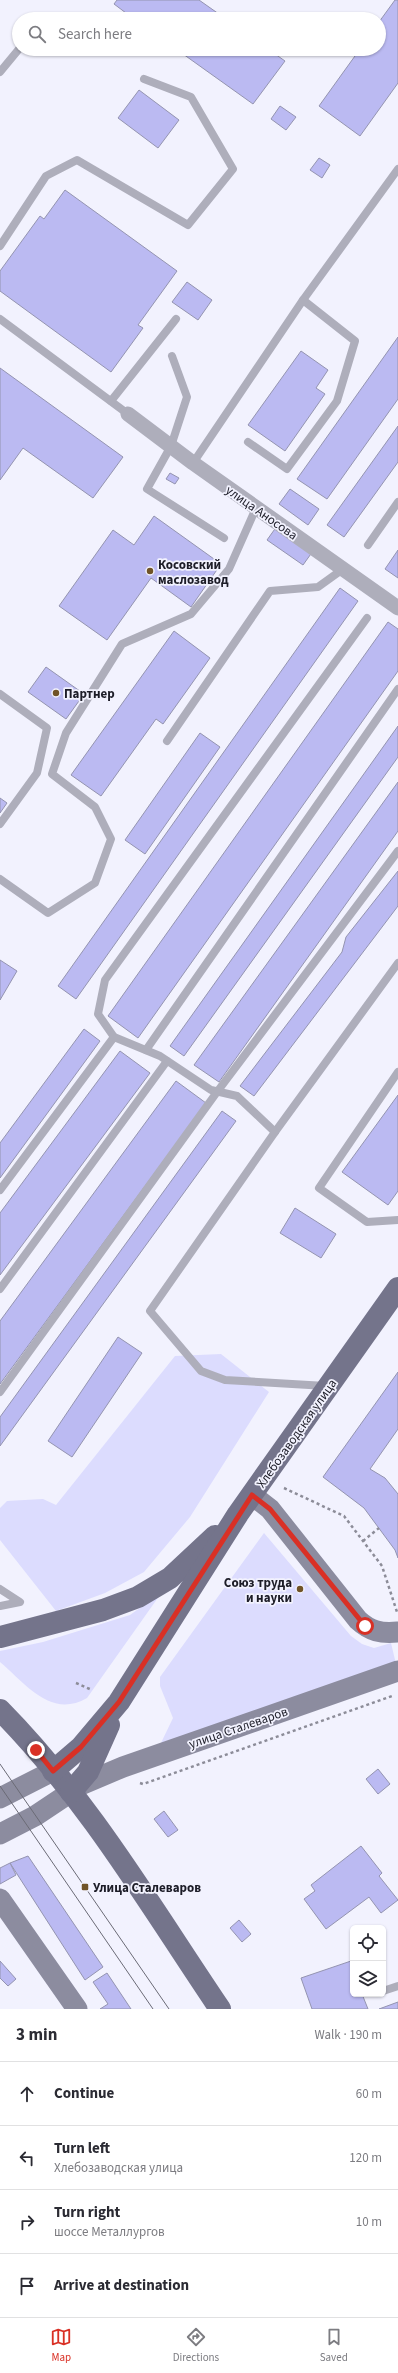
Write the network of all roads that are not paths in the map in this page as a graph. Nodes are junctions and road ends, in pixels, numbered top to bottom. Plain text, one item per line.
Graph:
1 (13, 56) edge
2 (0, 72) edge
3 (144, 79) dead end
4 (398, 169) edge
5 (0, 246) edge
6 (303, 300) junction
7 (176, 319) dead end
8 (0, 320) edge
9 (172, 356) dead end
10 (111, 402) junction
11 (128, 414) joint
12 (248, 442) dead end
13 (171, 446) junction
14 (193, 463) junction
15 (398, 502) edge
16 (256, 508) junction
17 (224, 538) dead end
18 (368, 545) dead end
19 (343, 569) junction
20 (398, 608) edge
21 (366, 618) dead end
22 (398, 689) edge
23 (0, 694) edge
24 (167, 741) dead end
25 (0, 824) edge
26 (398, 851) edge
27 (0, 879) edge
28 (398, 963) edge
29 (114, 1036) junction
30 (146, 1050) junction
31 (168, 1061) junction
32 (398, 1072) edge
33 (217, 1092) junction
34 (275, 1132) junction
35 (0, 1190) edge
36 (398, 1220) edge
37 (398, 1288) edge
38 (0, 1289) edge
39 (329, 1386) junction
40 (0, 1392) edge
41 (252, 1495) junction
42 (238, 1514) junction
43 (0, 1589) edge
44 (0, 1606) edge
45 (398, 1632) edge
46 (0, 1637) edge
47 (398, 1671) edge
48 (119, 1702) junction
49 (0, 1710) edge
50 (53, 1771) junction
51 (75, 1789) junction
52 (0, 1798) edge
53 (0, 1834) edge
54 (0, 1900) edge
55 (398, 1986) edge
56 (386, 1990) edge
57 (76, 2009) edge
58 (220, 2009) edge

1 - 2 lane
3 - 5 lane
4 - 6 lane
6 - 12 lane
6 - 14 lane
7 - 10 lane
8 - 10 lane
9 - 13 lane
10 - 11 lane
11 - 13 street, улица Аносова
13 - 14 street, улица Аносова
13 - 17 lane
14 - 16 street, улица Аносова
15 - 18 lane
16 - 19 street, улица Аносова
16 - 27 lane
19 - 20 street, улица Аносова
19 - 24 lane
21 - 29 lane
22 - 30 lane
23 - 25 lane
26 - 33 lane
28 - 34 lane
29 - 30 lane
29 - 35 lane
30 - 31 lane
31 - 33 lane
31 - 38 lane
32 - 36 lane
33 - 34 lane
33 - 40 lane
34 - 39 lane
37 - 39 main road, Хлебозаводская улица
39 - 41 main road, Хлебозаводская улица
41 - 42 main road, Хлебозаводская улица
41 - 45 street
42 - 46 main road
42 - 48 main road, Хлебозаводская улица
43 - 44 lane
47 - 51 street, улица Сталеваров
48 - 50 main road, Хлебозаводская улица
48 - 51 main road, Хлебозаводская улица
49 - 50 main road
50 - 51 main road
50 - 52 street
51 - 53 street, улица Сталеваров
51 - 58 main road
54 - 57 street
55 - 56 lane

